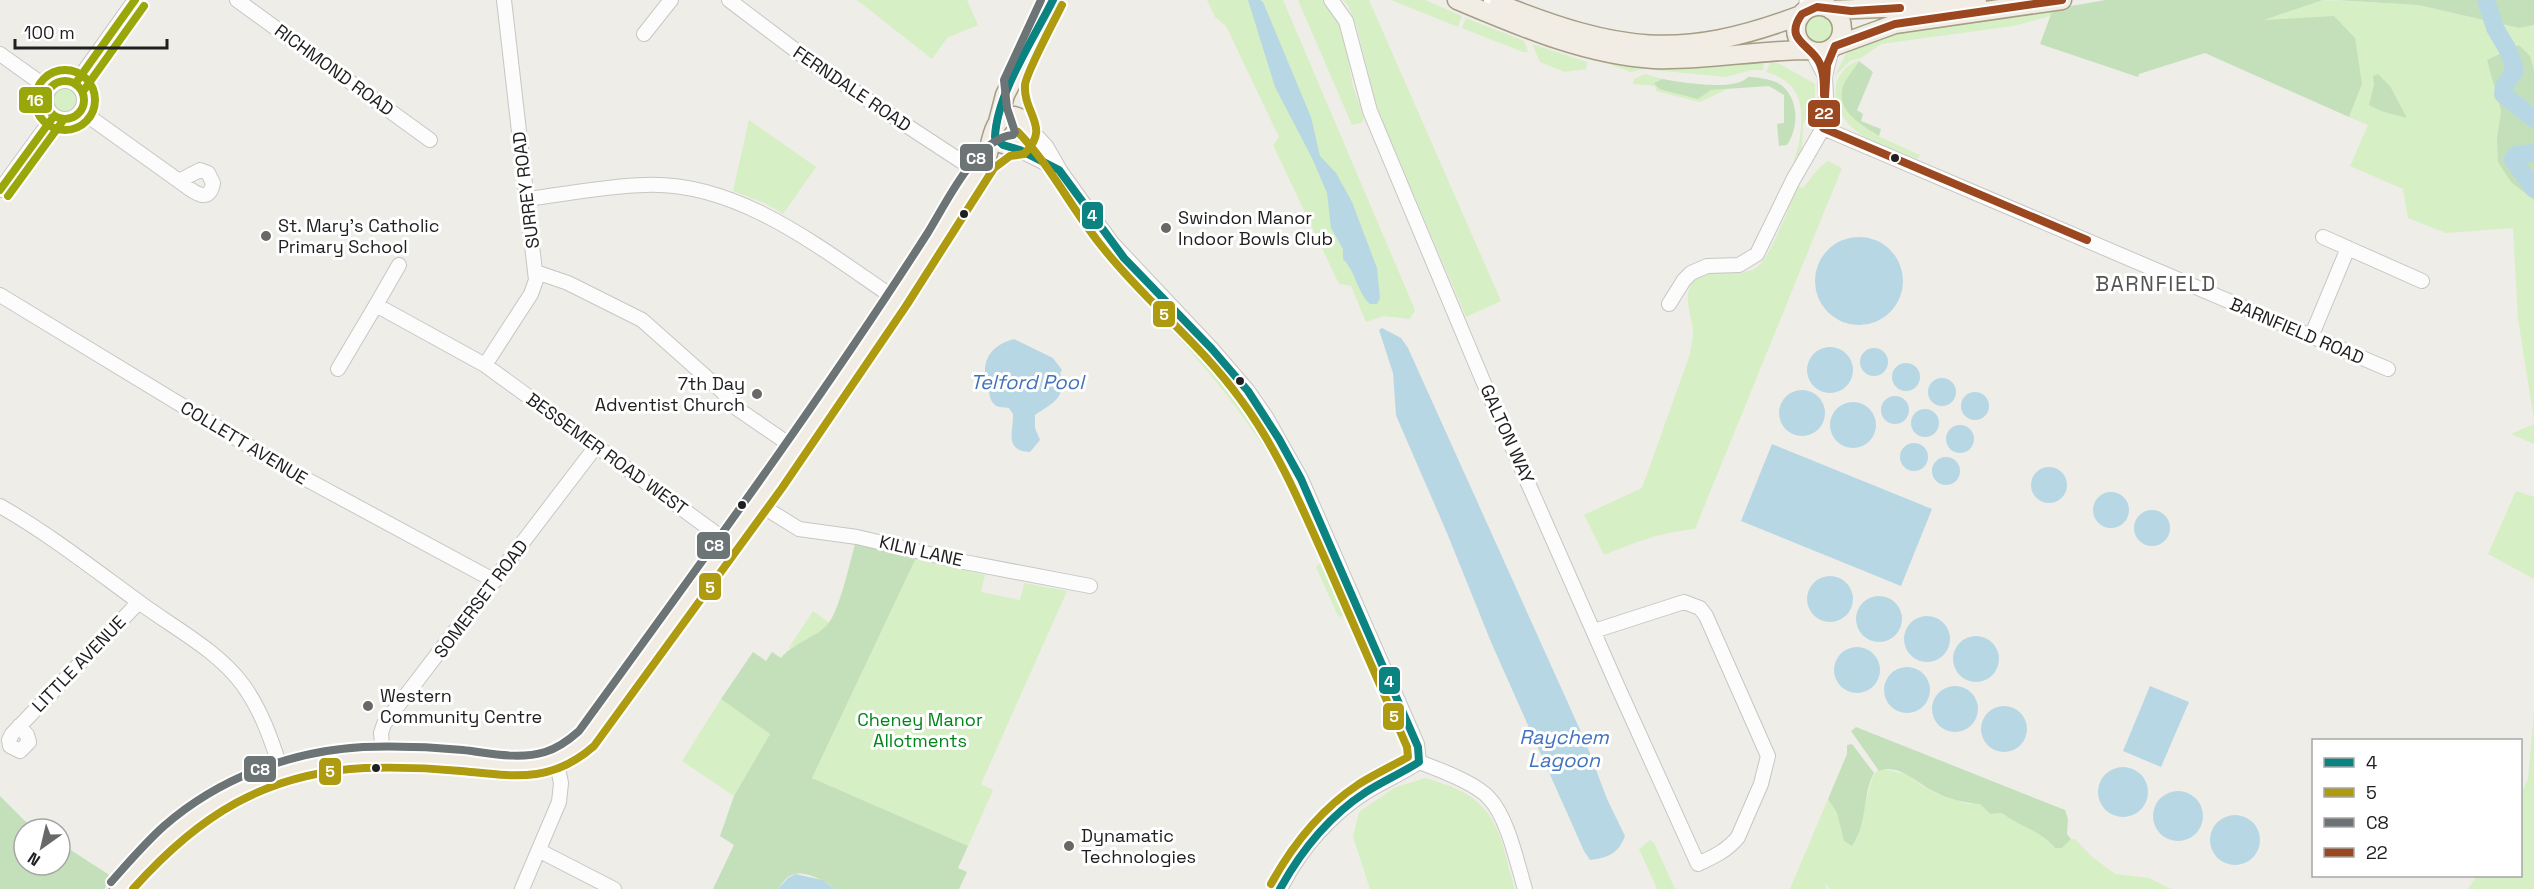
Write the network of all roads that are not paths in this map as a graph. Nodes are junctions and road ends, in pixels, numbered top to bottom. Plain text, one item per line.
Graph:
1 (135, 0) edge
2 (237, 0) edge
3 (504, 0) edge
4 (671, 0) edge
5 (729, 0) edge
6 (1053, 0) edge
7 (1331, 0) edge
8 (1457, 0) edge
9 (1490, 0) edge
10 (1977, 0) edge
11 (2062, 0) edge
12 (1814, 7) edge
13 (644, 34) dead end
14 (1834, 47) junction
15 (1811, 51) junction
16 (0, 54) edge
17 (1825, 76) junction
18 (1014, 82) junction
19 (75, 84) junction
20 (49, 89) junction
21 (81, 111) junction
22 (54, 116) junction
23 (1024, 122) junction
24 (996, 127) junction
25 (1823, 128) junction
26 (430, 140) dead end
27 (1010, 147) junction
28 (982, 167) junction
29 (1059, 170) junction
30 (179, 181) junction
31 (0, 190) edge
32 (527, 199) junction
33 (2323, 237) dead end
34 (2348, 248) junction
35 (399, 265) dead end
36 (536, 272) junction
37 (2422, 281) dead end
38 (0, 295) edge
39 (897, 300) junction
40 (1669, 304) dead end
41 (376, 305) junction
42 (2311, 337) junction
43 (485, 365) junction
44 (338, 369) dead end
45 (2388, 369) dead end
46 (597, 445) junction
47 (796, 449) junction
48 (758, 503) junction
49 (0, 506) edge
50 (729, 543) junction
51 (495, 581) junction
52 (1090, 586) dead end
53 (139, 602) junction
54 (1594, 631) junction
55 (19, 726) dead end
56 (383, 758) junction
57 (556, 759) junction
58 (1419, 762) junction
59 (282, 772) junction
60 (540, 851) junction
61 (119, 889) edge
62 (522, 889) edge
63 (614, 889) edge
64 (1280, 889) edge
65 (1525, 889) edge

1 - 19 street
2 - 26 street, RICHMOND ROAD
3 - 32 street, SURREY ROAD
4 - 13 street
5 - 28 street, FERNDALE ROAD
6 - 18 main road
7 - 54 street, GALTON WAY
8 - 15 main road
9 - 12 main road
10 - 12 main road
11 - 14 main road
12 - 14 main road
12 - 15 main road
14 - 15 main road
14 - 17 street
15 - 17 street
16 - 20 street
17 - 25 street
18 - 23 main road
18 - 24 main road
19 - 20 street
19 - 21 street
20 - 22 street
21 - 22 street
21 - 30 street
22 - 31 street
23 - 24 main road
23 - 27 main road
23 - 29 street
24 - 27 main road
24 - 28 main road
25 - 40 street
25 - 42 street, BARNFIELD ROAD
27 - 28 main road
27 - 29 street
28 - 39 main road
29 - 58 street
30 - 30 street
32 - 36 street, SURREY ROAD
32 - 39 street
33 - 34 street
34 - 37 street
34 - 42 street
35 - 41 street
36 - 43 street, SURREY ROAD
36 - 47 street
38 - 51 street, COLLETT AVENUE
39 - 47 main road
41 - 43 street, BESSEMER ROAD WEST
41 - 44 street
42 - 45 street, BARNFIELD ROAD
43 - 46 street, BESSEMER ROAD WEST
46 - 50 street, BESSEMER ROAD WEST
46 - 51 street, SOMERSET ROAD
47 - 48 main road
48 - 50 main road
48 - 52 street, KILN LANE
49 - 53 street
50 - 57 main road
51 - 56 street, SOMERSET ROAD
53 - 55 street, LITTLE AVENUE
53 - 59 street
54 - 54 street, GALTON WAY
56 - 57 main road
56 - 59 main road
57 - 60 street
58 - 64 street
58 - 65 street
59 - 61 main road
60 - 62 street
60 - 63 street

